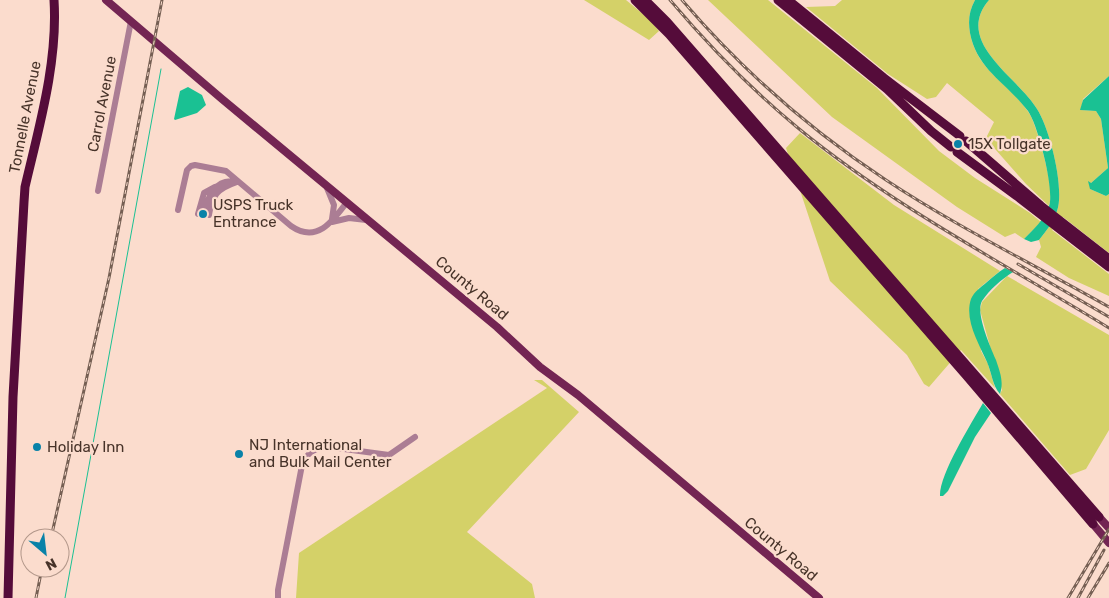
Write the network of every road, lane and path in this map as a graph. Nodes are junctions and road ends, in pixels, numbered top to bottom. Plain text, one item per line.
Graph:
1 (48, 0) edge
2 (54, 0) edge
3 (106, 0) edge
4 (635, 0) edge
5 (645, 0) edge
6 (778, 0) edge
7 (788, 0) edge
8 (798, 12) junction
9 (131, 21) junction
10 (238, 182) junction
11 (325, 183) junction
12 (98, 191) dead end
13 (348, 202) junction
14 (1039, 208) junction
15 (180, 210) dead end
16 (370, 221) junction
17 (331, 222) junction
18 (1061, 227) junction
19 (1109, 259) edge
20 (1109, 267) edge
21 (415, 437) dead end
22 (1099, 517) joint
23 (1093, 524) joint
24 (1109, 528) edge
25 (1109, 543) edge
26 (3, 598) edge
27 (8, 598) edge
28 (278, 598) edge
29 (819, 598) edge

1 - 26 highway, Tonnelle Avenue
2 - 27 highway, Tonnelle Avenue
3 - 9 main road, County Road
4 - 23 highway
5 - 22 highway
6 - 8 highway
7 - 8 highway
8 - 14 highway
8 - 14 highway
9 - 11 main road, County Road
9 - 12 street, Carrol Avenue
10 - 10 street
10 - 15 street
10 - 17 street
11 - 13 main road, County Road
11 - 17 street
13 - 16 main road, County Road
13 - 17 street
14 - 18 highway
16 - 17 street
16 - 29 main road, County Road
18 - 19 highway
18 - 20 highway
21 - 28 street
22 - 24 main road
23 - 25 main road

